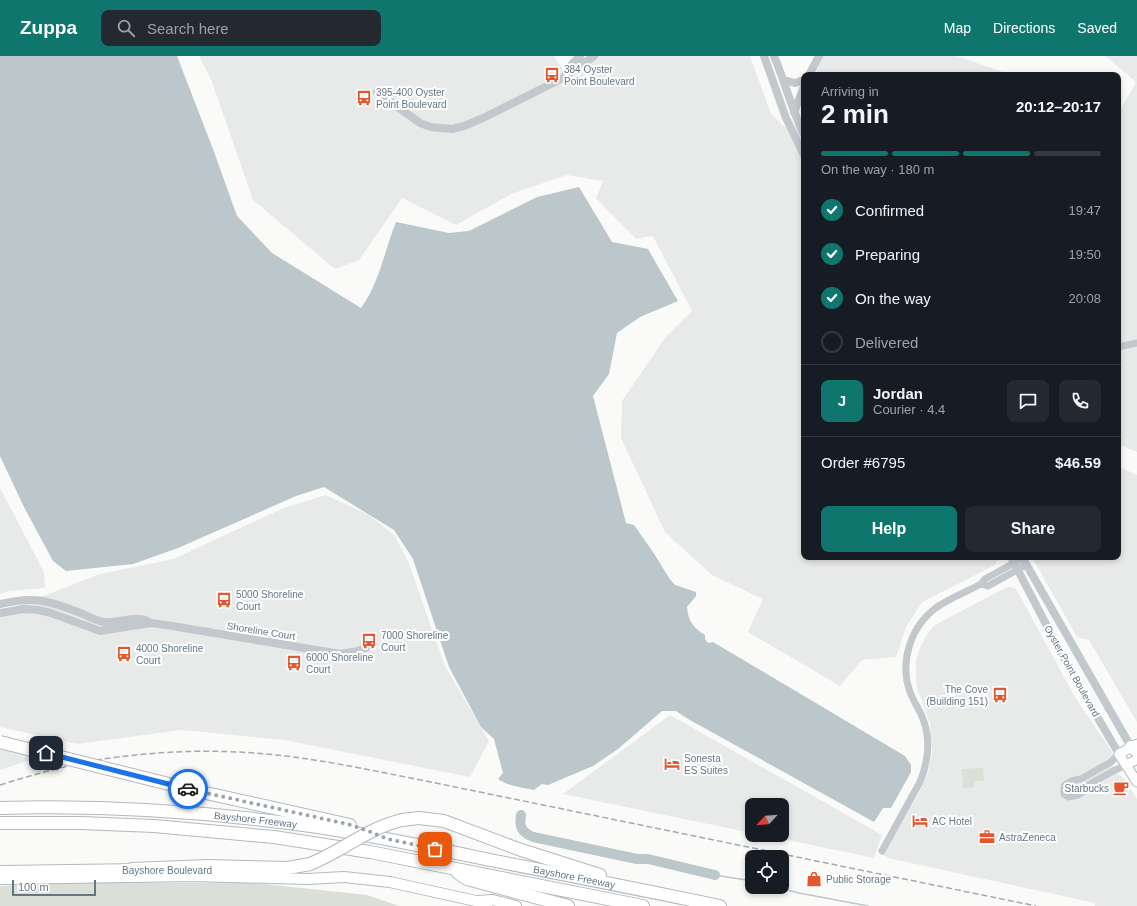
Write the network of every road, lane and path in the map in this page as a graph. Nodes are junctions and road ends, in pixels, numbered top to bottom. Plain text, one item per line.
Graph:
1 (580, 56) edge
2 (594, 56) edge
3 (764, 56) edge
4 (774, 56) edge
5 (819, 56) edge
6 (811, 72) edge
7 (563, 78) junction
8 (784, 80) junction
9 (801, 81) edge
10 (377, 92) dead end
11 (801, 94) edge
12 (794, 112) junction
13 (786, 118) junction
14 (801, 128) edge
15 (801, 149) edge
16 (1137, 343) edge
17 (1121, 346) edge
18 (1024, 560) edge
19 (1014, 563) edge
20 (0, 604) edge
21 (0, 613) edge
22 (151, 623) junction
23 (367, 647) dead end
24 (0, 742) edge
25 (1136, 752) edge
26 (1120, 754) junction
27 (1126, 765) junction
28 (1081, 779) junction
29 (1137, 782) edge
30 (1086, 786) junction
31 (0, 808) edge
32 (0, 823) edge
33 (388, 839) junction
34 (882, 851) dead end
35 (450, 868) junction
36 (132, 869) junction
37 (0, 871) edge
38 (334, 877) junction
39 (0, 879) edge
40 (639, 890) junction
41 (476, 901) junction
42 (487, 906) edge
43 (516, 906) edge
44 (568, 906) edge
45 (643, 906) edge
46 (720, 906) edge

1 - 7 street
2 - 7 street
3 - 13 street
4 - 8 street
5 - 6 street
7 - 10 street
8 - 9 street
8 - 12 street
11 - 12 street
12 - 13 street
12 - 14 street
13 - 15 street
16 - 17 street
18 - 19 street
18 - 25 street, Oyster Point Boulevard
19 - 26 street, Oyster Point Boulevard
19 - 34 street
20 - 22 street, Shoreline Court
21 - 22 street, Shoreline Court
22 - 23 street, Shoreline Court
24 - 33 highway, bridge
25 - 26 main road
25 - 27 main road
26 - 27 main road, Oyster Point Boulevard
26 - 28 street
27 - 29 main road, Oyster Point Boulevard
27 - 30 street
28 - 30 street
28 - 30 street
31 - 33 highway, Bayshore Freeway
32 - 35 highway, Bayshore Freeway
33 - 40 highway, Bayshore Freeway
35 - 44 highway
35 - 45 highway, Bayshore Freeway
36 - 37 main road, Bayshore Boulevard
36 - 38 main road, Bayshore Boulevard
36 - 40 highway, bridge
38 - 39 main road, Bayshore Boulevard
38 - 41 main road, Bayshore Boulevard
40 - 46 highway, Bayshore Freeway
41 - 42 main road, Bayshore Boulevard
41 - 43 main road, Bayshore Boulevard

